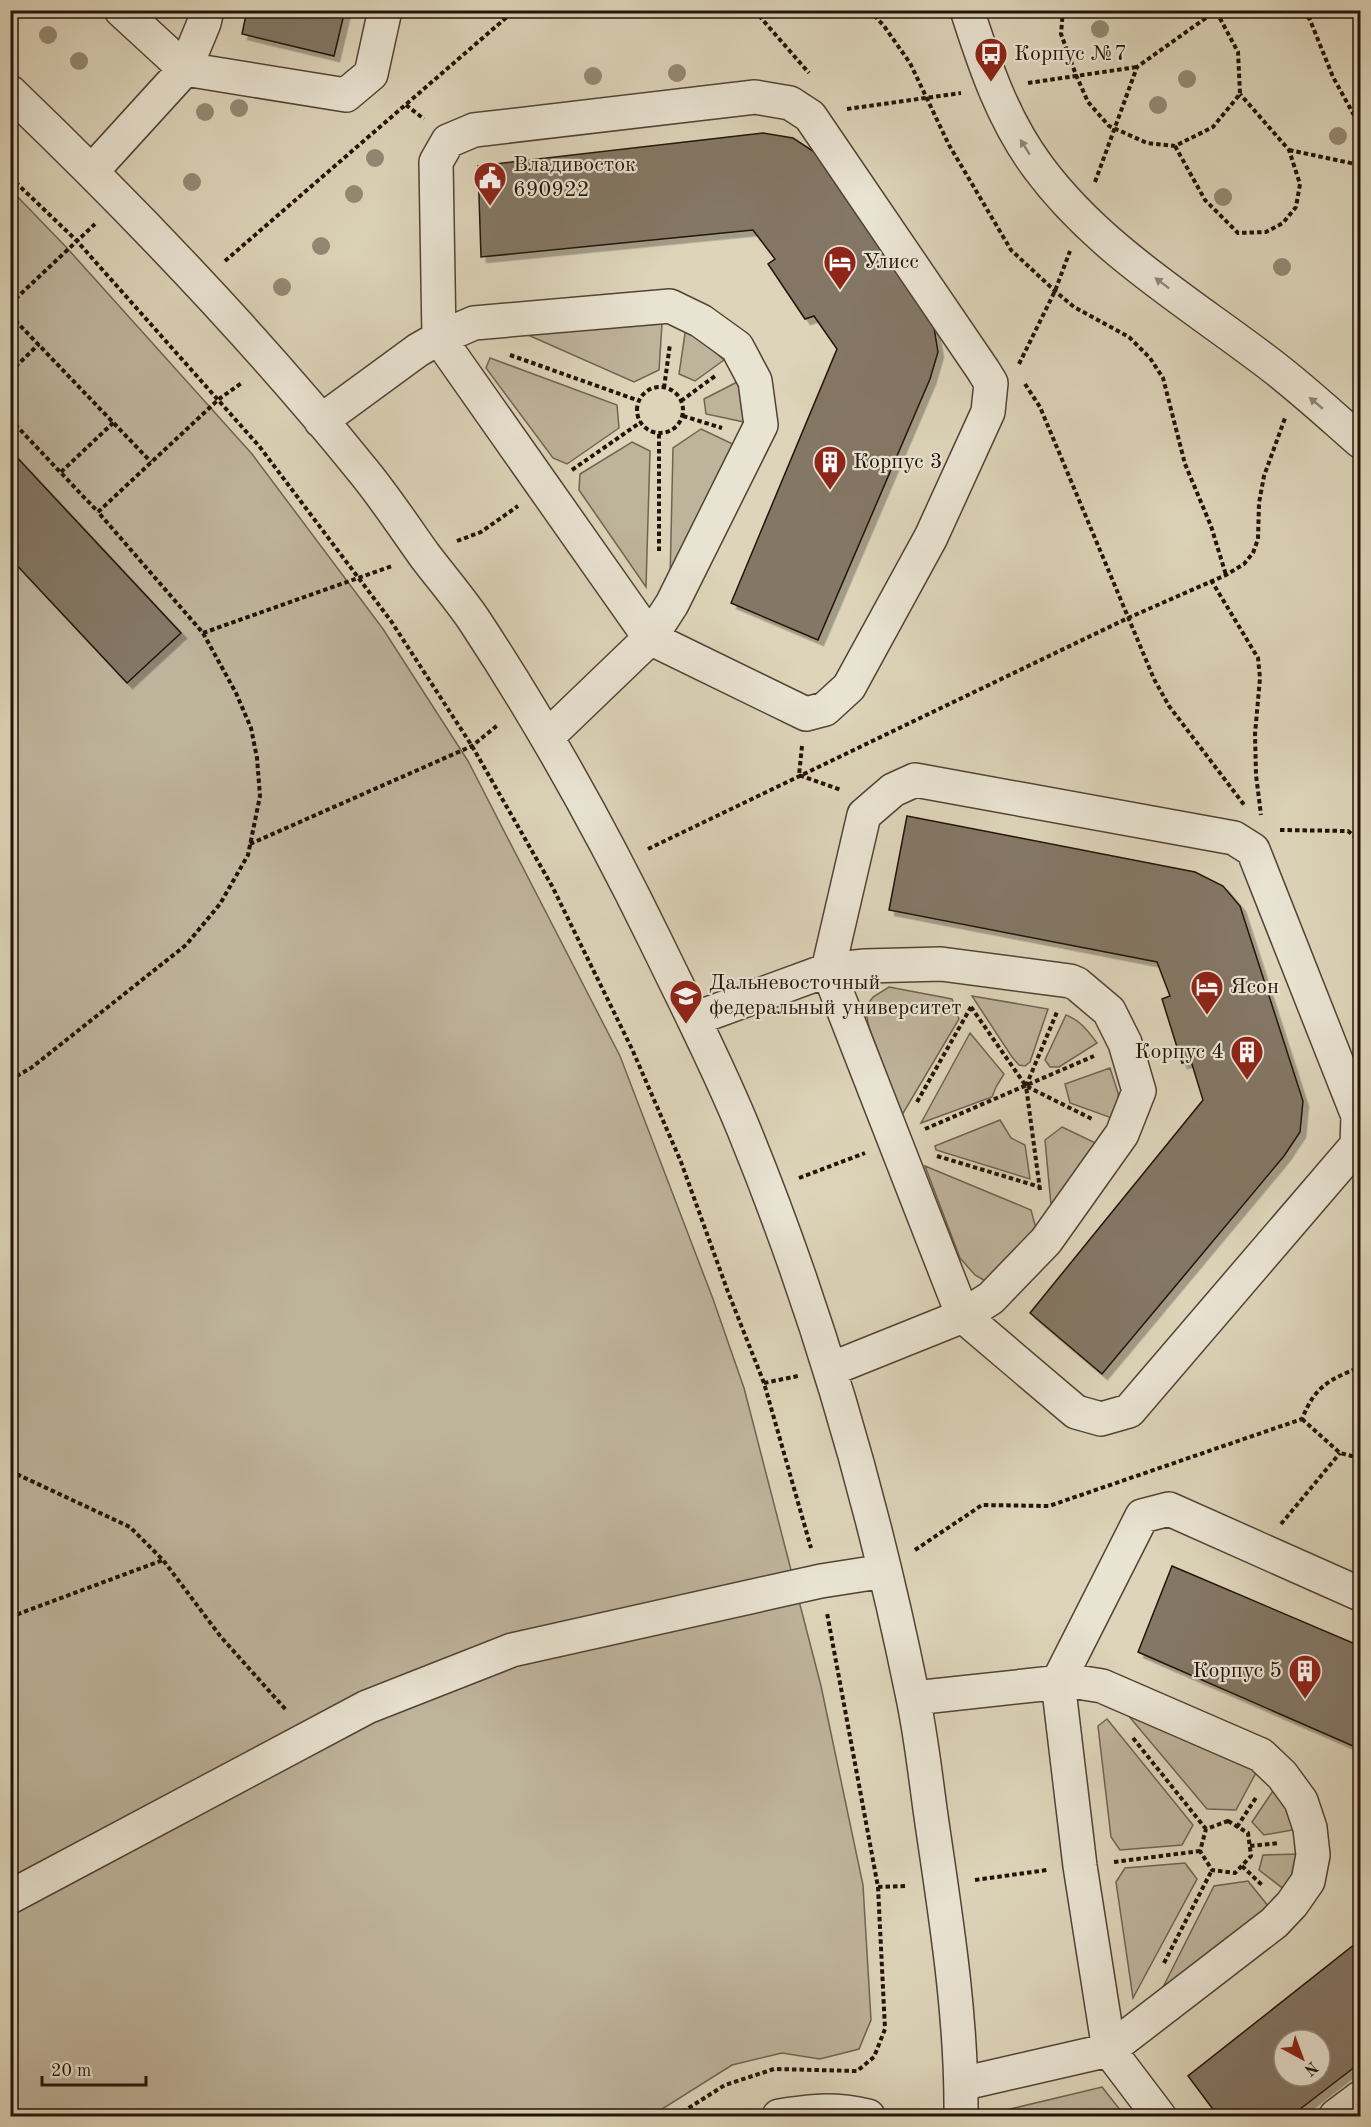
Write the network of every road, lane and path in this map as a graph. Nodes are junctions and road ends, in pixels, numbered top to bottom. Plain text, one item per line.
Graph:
1 (121, 10) edge
2 (207, 10) edge
3 (385, 10) edge
4 (515, 10) edge
5 (754, 10) edge
6 (869, 10) edge
7 (967, 10) edge
8 (1063, 10) edge
9 (1304, 10) edge
10 (1216, 11) edge
11 (185, 69) junction
12 (809, 74) dead end
13 (10, 92) edge
14 (1240, 94) junction
15 (406, 105) junction
16 (413, 110) dead end
17 (1360, 126) edge
18 (1114, 129) junction
19 (1175, 147) junction
20 (1289, 150) junction
21 (1360, 165) edge
22 (92, 171) junction
23 (10, 177) edge
24 (122, 201) junction
25 (1082, 218) junction
26 (76, 240) junction
27 (199, 283) junction
28 (1055, 291) junction
29 (10, 304) edge
30 (674, 308) junction
31 (10, 315) edge
32 (439, 338) junction
33 (39, 344) junction
34 (502, 352) dead end
35 (742, 356) junction
36 (270, 363) junction
37 (1016, 370) dead end
38 (10, 372) edge
39 (1022, 380) dead end
40 (1296, 387) junction
41 (664, 388) junction
42 (219, 399) junction
43 (640, 401) junction
44 (681, 401) junction
45 (682, 416) junction
46 (10, 419) edge
47 (321, 421) junction
48 (114, 423) junction
49 (659, 433) junction
50 (754, 438) junction
51 (1360, 441) edge
52 (151, 462) junction
53 (61, 472) junction
54 (98, 512) junction
55 (424, 555) junction
56 (659, 555) dead end
57 (1226, 575) junction
58 (358, 578) junction
59 (1211, 580) junction
60 (1128, 618) junction
61 (203, 633) junction
62 (651, 638) junction
63 (806, 714) junction
64 (547, 737) junction
65 (472, 746) junction
66 (799, 775) junction
67 (879, 803) junction
68 (1249, 810) dead end
69 (1262, 819) dead end
70 (1274, 830) dead end
71 (1360, 841) edge
72 (249, 844) junction
73 (618, 864) junction
74 (941, 964) junction
75 (828, 970) junction
76 (1070, 981) junction
77 (971, 1007) junction
78 (694, 1019) junction
79 (1125, 1043) junction
80 (10, 1080) edge
81 (1026, 1086) junction
82 (1122, 1134) junction
83 (894, 1142) junction
84 (1040, 1187) junction
85 (767, 1189) junction
86 (1047, 1242) junction
87 (963, 1316) junction
88 (1360, 1367) edge
89 (831, 1369) junction
90 (1302, 1419) junction
91 (1340, 1453) junction
92 (1360, 1458) edge
93 (10, 1471) edge
94 (1259, 1549) junction
95 (163, 1560) junction
96 (885, 1571) junction
97 (821, 1581) junction
98 (1360, 1594) edge
99 (10, 1617) edge
100 (1058, 1682) junction
101 (914, 1698) junction
102 (1129, 1733) dead end
103 (309, 1737) junction
104 (1206, 1829) junction
105 (1200, 1851) junction
106 (1080, 1866) junction
107 (1212, 1870) junction
108 (941, 1885) junction
109 (10, 1897) edge
110 (1164, 1963) dead end
111 (1109, 2050) junction
112 (961, 2084) junction
113 (1360, 2098) edge
114 (676, 2116) edge
115 (779, 2116) edge
116 (868, 2116) edge
117 (961, 2116) edge
118 (1159, 2116) edge
119 (1336, 2116) edge

1 - 11 street
2 - 11 street
3 - 11 street
4 - 15 path
5 - 12 path
6 - 28 path
25 -> 7 street
8 - 18 path
9 - 17 path
10 - 14 path
10 - 18 path
11 - 22 street
13 - 22 street
14 - 19 path
14 - 20 path
15 - 16 path
15 - 27 path
18 - 19 path
18 - 25 path
19 - 20 path
20 - 21 path
22 - 24 street
23 - 26 path
24 - 26 path
24 - 27 street
25 - 28 path
40 -> 25 street
26 - 29 path
26 - 42 path
27 - 36 street
28 - 37 path
28 - 57 path
30 - 32 street
30 - 35 street
30 - 41 path
31 - 33 path
32 - 47 street
32 - 62 street
32 - 63 street
33 - 38 path
33 - 48 path
34 - 43 path
35 - 44 path
35 - 50 street
36 - 42 path
36 - 47 street
39 - 60 path
51 -> 40 street
40 - 57 path
41 - 43 path
41 - 44 path
42 - 52 path
42 - 58 path
43 - 49 path
44 - 45 path
45 - 49 path
45 - 50 path
46 - 53 path
47 - 55 street
48 - 52 path
48 - 53 path
49 - 56 path
50 - 62 street
52 - 54 path
53 - 54 path
54 - 61 path
55 - 58 path
55 - 64 street
57 - 59 path
58 - 61 path
58 - 65 path
59 - 60 path
59 - 69 path
60 - 66 path
60 - 68 path
61 - 72 path
62 - 63 street
62 - 64 street
63 - 66 path
64 - 73 street
65 - 72 path
65 - 97 path
66 - 67 path
66 - 73 path
67 - 75 street
67 - 87 street
70 - 71 path
72 - 80 path
73 - 78 street
74 - 75 street
74 - 76 street
74 - 77 path
75 - 78 street
75 - 83 street
76 - 79 street
76 - 81 path
77 - 81 path
77 - 83 path
78 - 85 street
79 - 81 path
79 - 82 street
81 - 82 path
81 - 83 path
81 - 84 path
82 - 86 street
83 - 84 path
83 - 85 path
83 - 87 street
84 - 86 path
85 - 89 street
86 - 87 street
87 - 89 street
88 - 90 path
89 - 96 street
90 - 91 path
90 - 96 path
91 - 92 path
91 - 94 path
93 - 95 path
94 - 98 street
94 - 100 street
95 - 99 path
95 - 103 path
96 - 97 street
96 - 101 street
97 - 103 street
97 - 114 path
100 - 101 street
100 - 106 street
100 - 111 street
101 - 108 street
102 - 104 path
103 - 109 street
104 - 105 path
104 - 107 path
105 - 106 path
105 - 107 path
106 - 108 path
106 - 111 street
107 - 110 path
108 - 112 street
111 - 112 street
111 - 118 street
112 - 117 street
113 - 119 street
115 - 116 street

